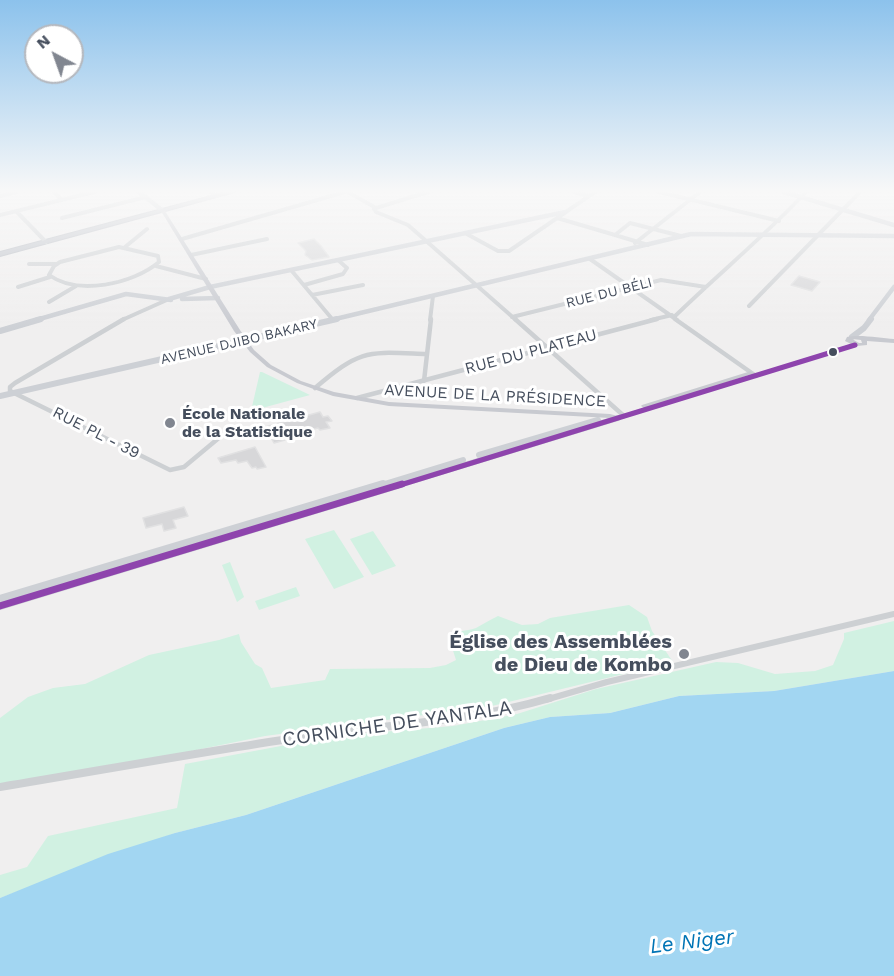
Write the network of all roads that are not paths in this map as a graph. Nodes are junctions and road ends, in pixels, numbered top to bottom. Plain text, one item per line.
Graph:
1 (42, 238) edge
2 (63, 238) edge
3 (137, 238) edge
4 (187, 238) edge
5 (424, 238) edge
6 (444, 238) edge
7 (473, 238) edge
8 (529, 238) edge
9 (621, 238) edge
10 (643, 238) edge
11 (680, 238) edge
12 (759, 238) edge
13 (817, 238) edge
14 (182, 239) joint
15 (267, 239) dead end
16 (428, 241) junction
17 (46, 242) junction
18 (637, 242) junction
19 (648, 245) junction
20 (125, 247) junction
21 (628, 250) junction
22 (1, 253) edge
23 (191, 255) junction
24 (591, 259) junction
25 (338, 260) junction
26 (29, 264) dead end
27 (56, 264) junction
28 (156, 267) junction
29 (291, 270) junction
30 (50, 277) junction
31 (206, 279) junction
32 (304, 285) junction
33 (363, 285) dead end
34 (478, 285) junction
35 (76, 286) junction
36 (706, 286) junction
37 (18, 287) dead end
38 (210, 287) junction
39 (894, 287) edge
40 (632, 288) junction
41 (312, 295) junction
42 (433, 296) junction
43 (150, 297) junction
44 (218, 298) junction
45 (169, 299) junction
46 (49, 302) dead end
47 (148, 306) junction
48 (749, 306) dead end
49 (673, 316) junction
50 (512, 317) junction
51 (333, 320) junction
52 (864, 328) junction
53 (0, 331) edge
54 (850, 339) junction
55 (244, 340) junction
56 (864, 341) junction
57 (894, 344) edge
58 (855, 345) junction
59 (547, 348) junction
60 (427, 354) junction
61 (753, 374) junction
62 (424, 381) junction
63 (315, 388) junction
64 (14, 393) junction
65 (0, 396) edge
66 (355, 399) junction
67 (618, 416) junction
68 (220, 437) dead end
69 (125, 564) junction
70 (0, 599) edge
71 (0, 606) edge
72 (894, 614) edge
73 (0, 787) edge

1 - 17 street
2 - 17 highway
3 - 20 street
4 - 14 street
5 - 16 street
6 - 16 street
7 - 8 street
9 - 18 street
10 - 18 street
11 - 19 street
12 - 36 street, RUE DU PLATEAU
13 - 48 street
14 - 23 main road, AVENUE DE LA PRÉSIDENCE
15 - 23 street
16 - 25 street
16 - 34 street
17 - 22 highway
18 - 19 street
18 - 21 street
19 - 21 street
20 - 27 street
20 - 28 street
21 - 24 street
23 - 31 main road, AVENUE DE LA PRÉSIDENCE
24 - 34 street
24 - 40 street
25 - 29 street
25 - 32 street
26 - 27 street
27 - 30 street
28 - 31 street
28 - 35 street
29 - 32 street
29 - 38 street
30 - 35 street
30 - 37 street
31 - 38 main road, AVENUE DE LA PRÉSIDENCE
32 - 41 street
33 - 41 street
34 - 42 street, AVENUE DJIBO BAKARY
34 - 50 street
35 - 46 street
36 - 40 street, RUE DU BÉLI
36 - 49 street, RUE DU PLATEAU
38 - 44 main road, AVENUE DE LA PRÉSIDENCE
38 - 45 street
39 - 52 street
40 - 49 street
40 - 50 street, RUE DU BÉLI
41 - 51 street
42 - 51 street, AVENUE DJIBO BAKARY
42 - 60 street
43 - 45 street
43 - 47 street
43 - 53 street
44 - 45 street
44 - 55 main road, AVENUE DE LA PRÉSIDENCE
45 - 47 street
47 - 64 street
49 - 59 street, RUE DU PLATEAU
49 - 61 street
50 - 59 street
51 - 55 street, AVENUE DJIBO BAKARY
52 - 54 street
52 - 56 street
54 - 56 main road
54 - 58 main road
54 - 61 main road
55 - 63 main road, AVENUE DE LA PRÉSIDENCE
55 - 64 street, AVENUE DJIBO BAKARY
56 - 57 main road
56 - 58 main road
58 - 61 main road
59 - 62 street, RUE DU PLATEAU
59 - 67 street
60 - 62 street
60 - 63 street
61 - 67 main road, AVENUE DE LA PRÉSIDENCE
62 - 66 street, RUE DU PLATEAU
63 - 66 main road, AVENUE DE LA PRÉSIDENCE
64 - 65 street, AVENUE DJIBO BAKARY
64 - 68 street, RUE PL - 39
66 - 67 main road, AVENUE DE LA PRÉSIDENCE
67 - 69 street
69 - 70 street
69 - 71 street
72 - 73 street, CORNICHE DE YANTALA

